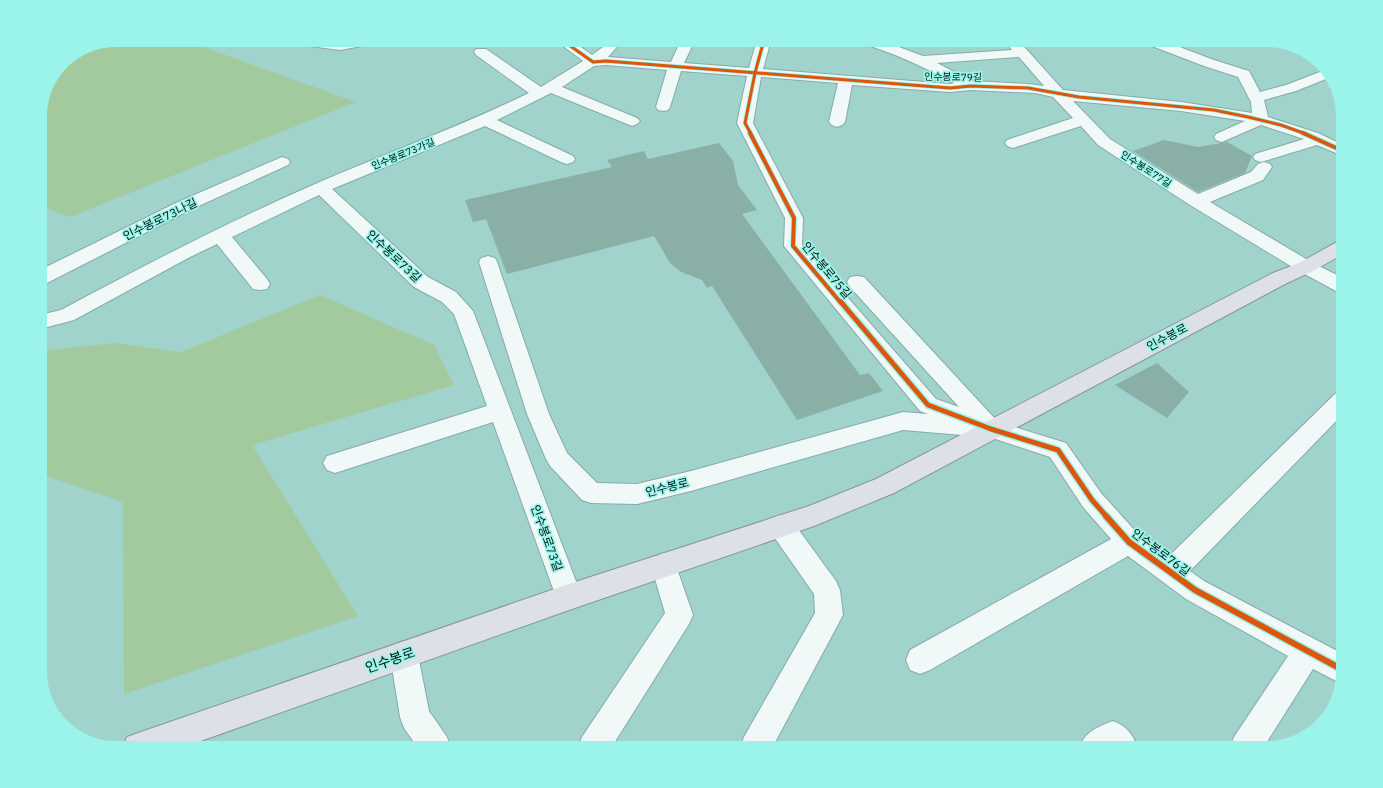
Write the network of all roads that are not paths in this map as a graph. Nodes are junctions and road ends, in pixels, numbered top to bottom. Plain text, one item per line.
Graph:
1 (572, 47) edge
2 (609, 47) edge
3 (685, 47) edge
4 (762, 47) edge
5 (889, 47) edge
6 (1018, 47) edge
7 (1167, 47) edge
8 (481, 52) dead end
9 (1024, 53) junction
10 (921, 60) junction
11 (593, 62) junction
12 (675, 67) junction
13 (755, 73) junction
14 (1322, 76) edge
15 (846, 80) junction
16 (967, 84) junction
17 (545, 90) junction
18 (1058, 93) junction
19 (1256, 98) junction
20 (662, 107) dead end
21 (1260, 119) junction
22 (485, 120) junction
23 (1084, 120) junction
24 (632, 121) dead end
25 (837, 122) dead end
26 (1222, 137) dead end
27 (1319, 139) junction
28 (1013, 143) dead end
29 (1336, 148) edge
30 (567, 159) dead end
31 (282, 162) dead end
32 (321, 188) junction
33 (1196, 201) junction
34 (220, 235) junction
35 (1336, 250) edge
36 (488, 262) dead end
37 (1306, 267) junction
38 (47, 274) edge
39 (857, 282) dead end
40 (1336, 282) edge
41 (260, 284) dead end
42 (47, 320) edge
43 (1336, 407) edge
44 (500, 411) junction
45 (991, 429) junction
46 (335, 463) dead end
47 (781, 526) junction
48 (1129, 542) junction
49 (664, 565) junction
50 (1170, 572) junction
51 (569, 597) junction
52 (1308, 651) junction
53 (404, 655) junction
54 (920, 660) dead end
55 (1336, 666) edge
56 (158, 741) edge
57 (431, 741) edge
58 (598, 741) edge
59 (759, 741) edge
60 (1105, 741) edge
61 (1117, 741) edge
62 (1250, 741) edge

1 - 11 street
2 - 11 street
3 - 12 street
4 - 13 street, 인수봉로75길
5 - 10 street
6 - 9 street, 인수봉로77길
7 - 19 street
8 - 17 street
9 - 10 street
9 - 18 street, 인수봉로77길
10 - 16 street
11 - 12 street, 인수봉로79길
11 - 17 street, 인수봉로73가길
12 - 13 street, 인수봉로79길
12 - 20 street
13 - 15 street, 인수봉로79길
13 - 45 street, 인수봉로75길
14 - 19 street
15 - 16 street, 인수봉로79길
15 - 25 street
16 - 18 street, 인수봉로79길
17 - 22 street, 인수봉로73가길
17 - 24 street
18 - 21 street, 인수봉로79길
18 - 23 street, 인수봉로77길
19 - 21 street
21 - 26 street
21 - 27 street, 인수봉로79길
22 - 30 street
22 - 32 street, 인수봉로73가길
23 - 28 street
23 - 33 street, 인수봉로77길
27 - 29 street, 인수봉로79길
27 - 33 street
31 - 38 street, 인수봉로73나길
32 - 34 street
32 - 44 street, 인수봉로73길
33 - 37 street, 인수봉로77길
34 - 41 street
34 - 42 street
35 - 37 main road, 인수봉로
36 - 45 street, 인수봉로
37 - 40 street, 인수봉로77길
37 - 45 main road, 인수봉로
39 - 45 street
43 - 50 street, 인수봉로76길
44 - 46 street
44 - 51 street, 인수봉로73길
45 - 47 main road, 인수봉로
45 - 48 street, 인수봉로76길
47 - 49 main road, 인수봉로
47 - 59 street
48 - 50 street, 인수봉로76길
48 - 54 street, 인수봉로76길
49 - 51 main road, 인수봉로
49 - 58 street
50 - 52 street, 인수봉로76길
51 - 53 main road, 인수봉로
52 - 55 street, 인수봉로76길
52 - 62 street
53 - 56 main road, 인수봉로
53 - 57 street
60 - 61 street

